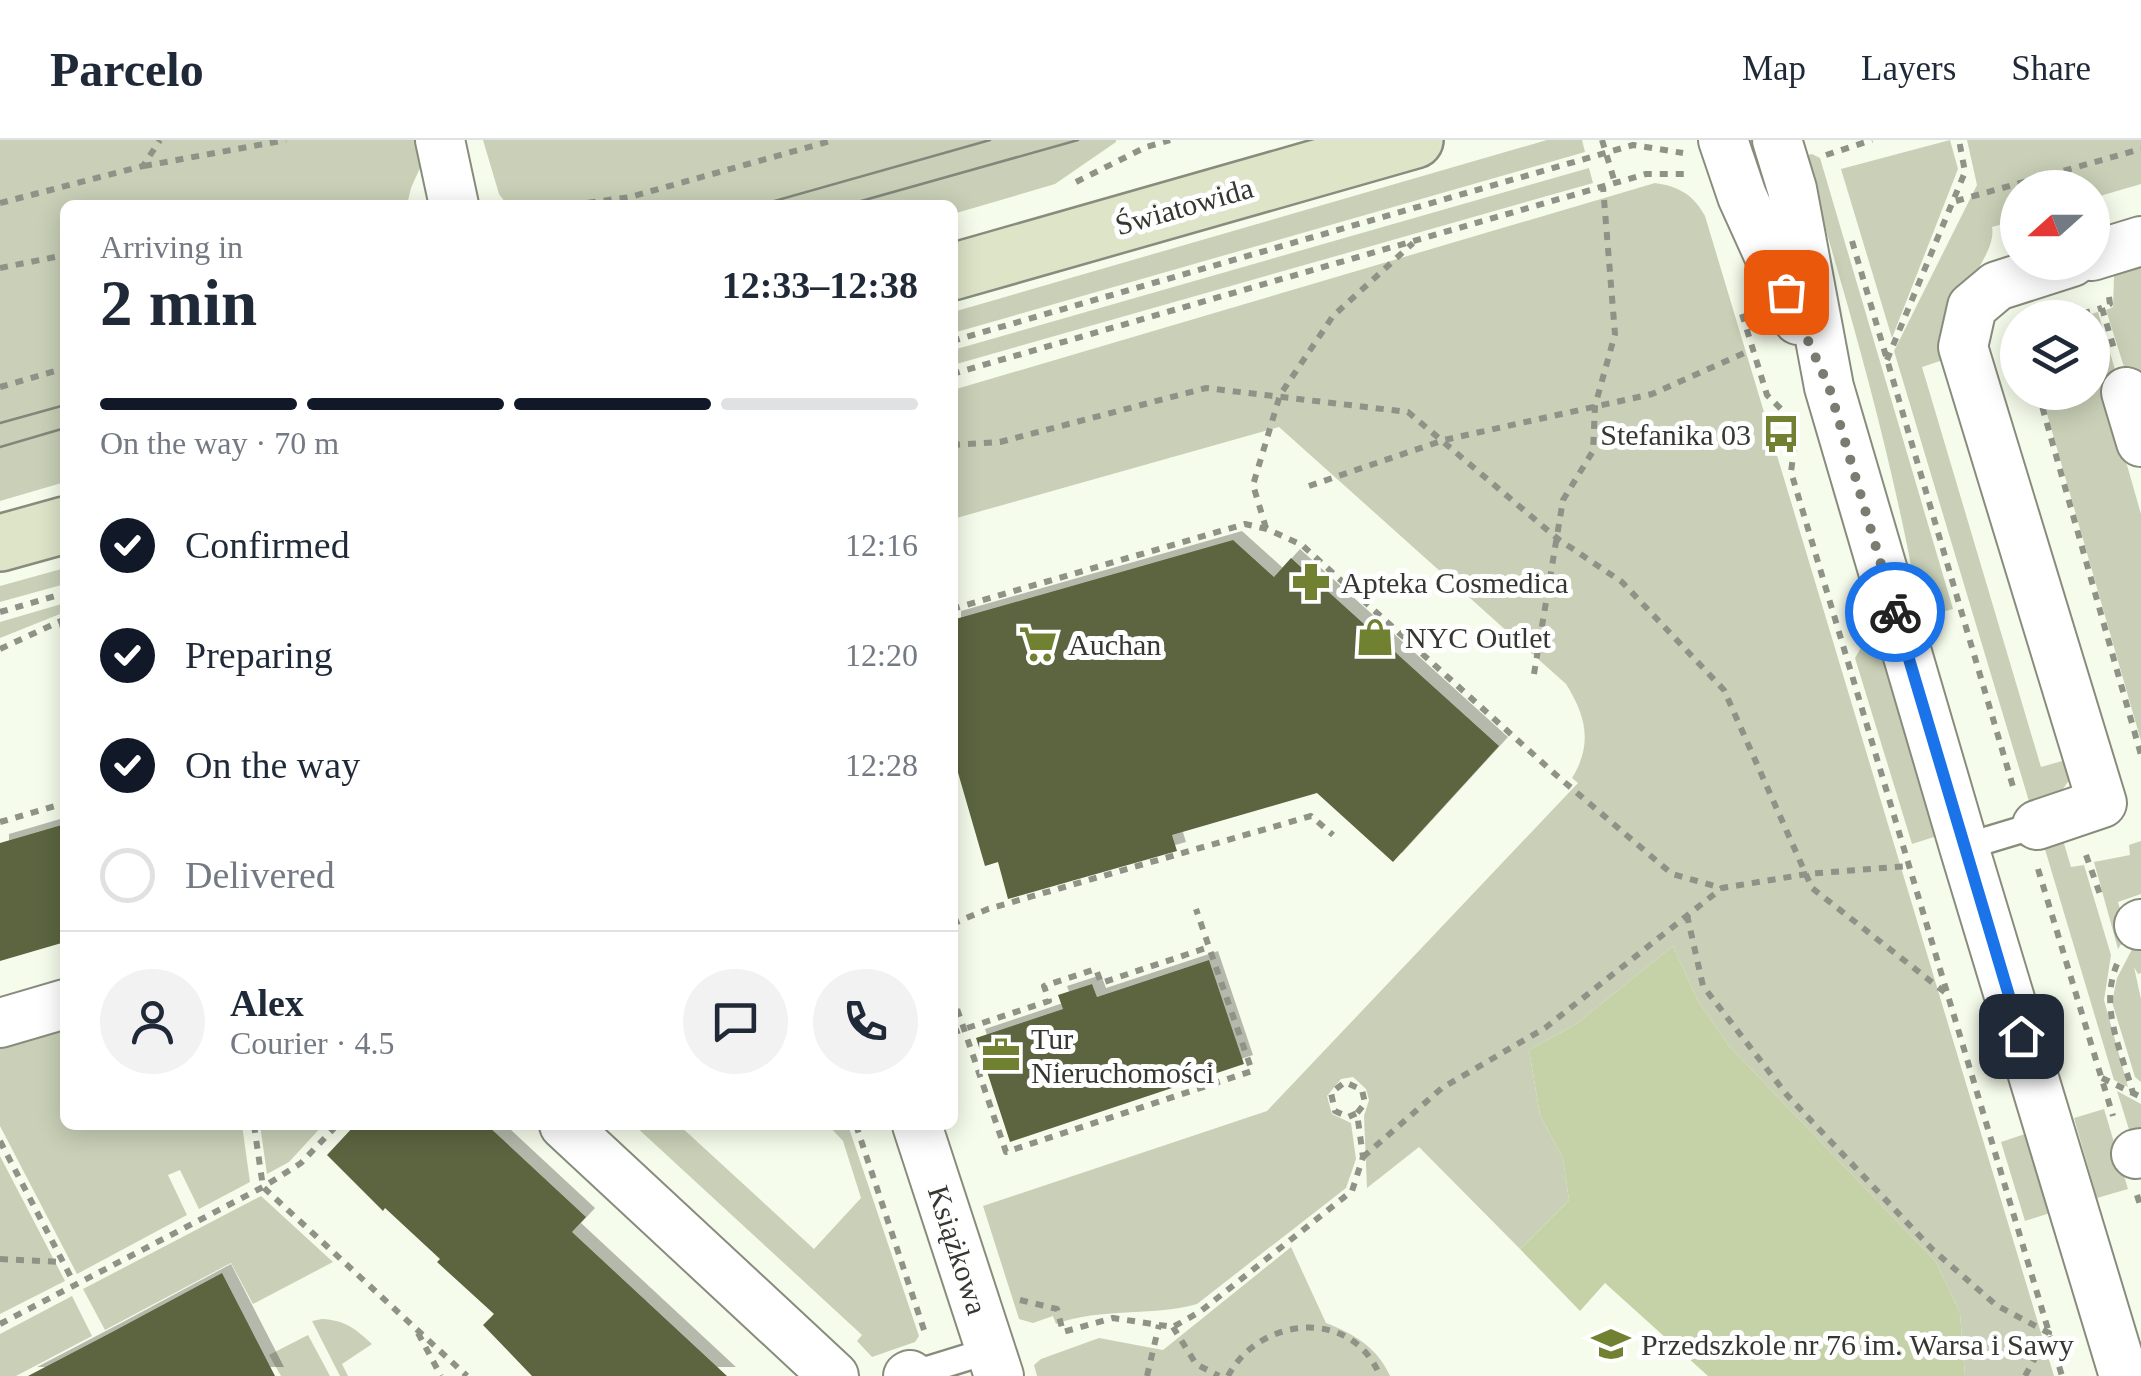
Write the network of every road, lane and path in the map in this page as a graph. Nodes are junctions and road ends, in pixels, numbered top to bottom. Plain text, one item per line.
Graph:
1 (160, 140) edge
2 (286, 140) edge
3 (440, 140) edge
4 (834, 140) edge
5 (1170, 140) edge
6 (1415, 140) edge
7 (1602, 140) edge
8 (1777, 140) edge
9 (1820, 140) edge
10 (1872, 140) edge
11 (1959, 140) edge
12 (1632, 143) edge
13 (1146, 147) dead end
14 (2141, 149) edge
15 (1606, 153) junction
16 (1706, 154) edge
17 (1825, 156) junction
18 (142, 166) junction
19 (1830, 173) dead end
20 (1615, 183) junction
21 (1603, 187) junction
22 (453, 200) edge
23 (608, 200) edge
24 (1955, 202) junction
25 (0, 203) edge
26 (1847, 226) dead end
27 (1415, 241) junction
28 (2141, 241) edge
29 (60, 256) edge
30 (2110, 258) edge
31 (0, 268) edge
32 (958, 270) edge
33 (2030, 280) edge
34 (1738, 299) dead end
35 (2110, 336) edge
36 (958, 339) edge
37 (1753, 350) junction
38 (1887, 361) junction
39 (60, 369) edge
40 (958, 372) edge
41 (0, 387) edge
42 (1829, 387) junction
43 (2126, 392) joint
44 (1280, 395) junction
45 (1595, 406) junction
46 (2043, 410) edge
47 (1444, 440) junction
48 (2141, 442) edge
49 (958, 445) edge
50 (1309, 486) dead end
51 (60, 525) edge
52 (1266, 529) junction
53 (1558, 539) junction
54 (0, 543) edge
55 (60, 594) edge
56 (958, 607) edge
57 (0, 612) edge
58 (60, 620) edge
59 (0, 649) edge
60 (1534, 674) dead end
61 (2141, 755) edge
62 (60, 805) edge
63 (2075, 812) edge
64 (0, 822) edge
65 (1333, 835) dead end
66 (1964, 847) junction
67 (1908, 866) junction
68 (1807, 874) junction
69 (1722, 888) junction
70 (1196, 909) dead end
71 (1687, 916) junction
72 (958, 922) edge
73 (2122, 933) edge
74 (1209, 947) junction
75 (1947, 994) junction
76 (60, 1005) edge
77 (958, 1012) edge
78 (0, 1022) edge
79 (964, 1029) junction
80 (958, 1031) edge
81 (2101, 1077) junction
82 (2137, 1095) edge
83 (1358, 1113) junction
84 (255, 1130) edge
85 (332, 1130) edge
86 (569, 1130) edge
87 (857, 1130) edge
88 (919, 1130) edge
89 (0, 1140) edge
90 (2132, 1156) edge
91 (1363, 1157) junction
92 (263, 1187) junction
93 (2141, 1208) edge
94 (0, 1259) edge
95 (63, 1262) junction
96 (75, 1285) junction
97 (1004, 1296) dead end
98 (0, 1324) edge
99 (1158, 1324) junction
100 (415, 1327) junction
101 (1173, 1327) junction
102 (2049, 1333) junction
103 (995, 1363) edge
104 (918, 1373) edge
105 (441, 1376) edge
106 (467, 1376) edge
107 (834, 1376) edge
108 (1147, 1376) edge
109 (1219, 1376) edge
110 (1228, 1376) edge
111 (1380, 1376) edge
112 (2025, 1376) edge
113 (2062, 1376) edge
114 (2124, 1376) edge

1 - 18 path
2 - 18 path
3 - 22 street
4 - 23 path
5 - 13 path
6 - 32 street, Światowida
7 - 15 path
8 - 42 street
9 - 17 path
10 - 17 path
11 - 24 path
12 - 15 path
12 - 16 path
14 - 24 path
15 - 20 path
15 - 36 path
16 - 20 path
16 - 42 street
17 - 19 path
18 - 25 path
20 - 21 path
21 - 27 path
21 - 45 path
24 - 38 path
26 - 38 path
27 - 40 path
27 - 44 path
28 - 30 street
29 - 31 path
33 - 63 street
34 - 37 path
35 - 43 path
37 - 45 path
37 - 67 path
38 - 63 path
39 - 41 path
42 - 66 street
43 - 48 street
44 - 47 path
44 - 49 path
44 - 52 path
45 - 47 path
45 - 53 path
46 - 61 path
47 - 50 path
47 - 53 path
51 - 54 street
52 - 56 path
52 - 69 path
53 - 60 path
53 - 68 path
55 - 57 path
58 - 59 path
62 - 64 path
63 - 66 lane
63 - 73 path
63 - 81 path
65 - 72 path
66 - 114 street
67 - 68 path
67 - 75 path
68 - 69 path
68 - 75 path
69 - 71 path
70 - 74 path
71 - 91 path
71 - 102 path
73 - 82 path
74 - 79 path
74 - 79 path
75 - 102 path
76 - 78 street
77 - 79 path
79 - 80 path
81 - 82 path
81 - 90 path
83 - 83 path
83 - 91 path
84 - 92 path
85 - 92 path
86 - 107 street
87 - 104 path
88 - 103 street, Książkowa
89 - 95 path
90 - 93 path
91 - 101 path
92 - 96 path
92 - 100 path
94 - 95 path
95 - 96 path
96 - 98 path
97 - 99 path
99 - 101 path
99 - 108 path
100 - 105 path
100 - 106 path
101 - 109 path
102 - 112 path
102 - 113 path
103 - 104 lane
110 - 111 path

